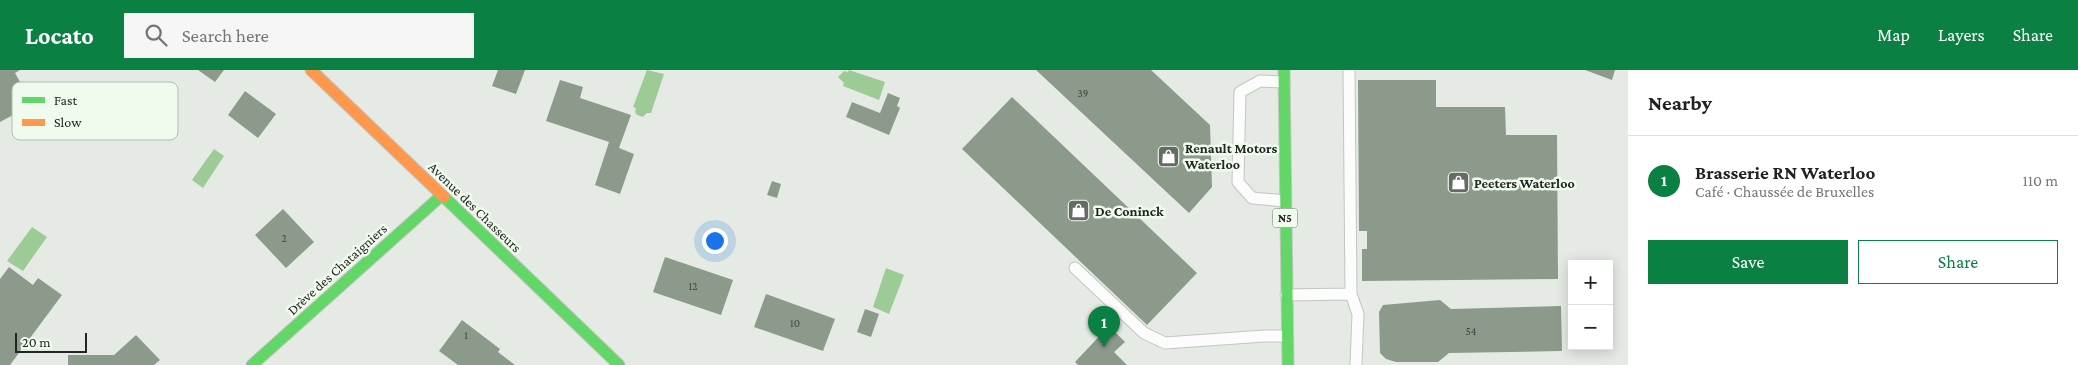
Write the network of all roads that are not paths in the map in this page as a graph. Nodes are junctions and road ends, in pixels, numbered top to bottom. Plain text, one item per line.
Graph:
1 (311, 70) edge
2 (1349, 70) edge
3 (1284, 76) edge
4 (441, 196) junction
5 (1285, 201) junction
6 (1075, 268) dead end
7 (1351, 294) junction
8 (1286, 295) junction
9 (1287, 336) junction
10 (252, 365) edge
11 (619, 365) edge
12 (1288, 365) edge
13 (1356, 365) edge

1 - 4 street, Avenue des Chasseurs
2 - 7 lane
3 - 5 street, N5
3 - 5 lane
4 - 10 street, Drève des Chataigniers
4 - 11 street, Avenue des Chasseurs
5 - 8 street, N5
6 - 9 lane
7 - 8 lane
7 - 13 lane
8 - 9 street, N5
9 - 12 street, N5

